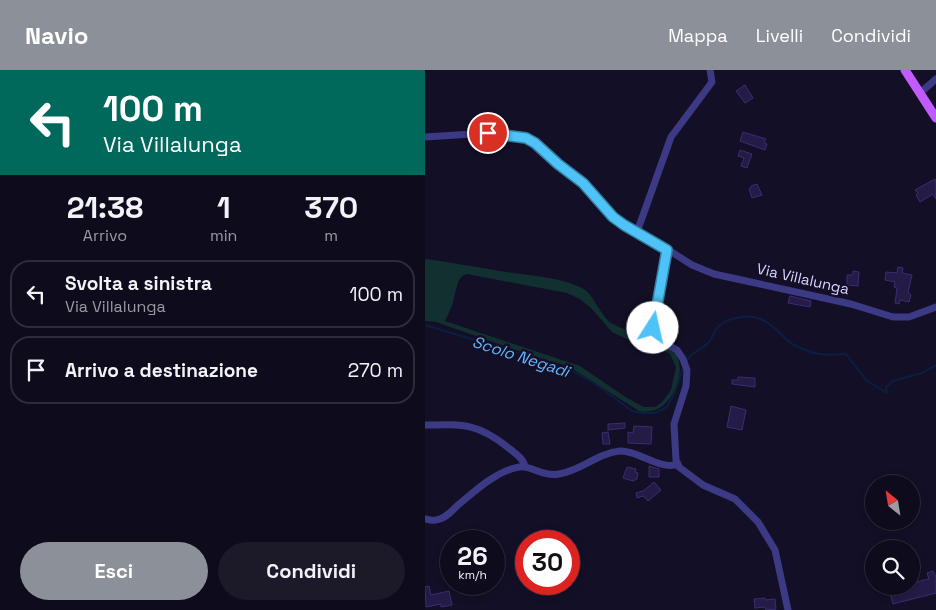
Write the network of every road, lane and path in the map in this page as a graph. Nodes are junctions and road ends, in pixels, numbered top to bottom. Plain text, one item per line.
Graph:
1 (710, 70) edge
2 (905, 70) edge
3 (936, 80) edge
4 (919, 92) junction
5 (936, 118) edge
6 (425, 138) edge
7 (637, 232) junction
8 (667, 250) junction
9 (936, 307) edge
10 (425, 425) edge
11 (678, 464) junction
12 (525, 466) junction
13 (425, 519) edge
14 (788, 610) edge

1 - 7 street
2 - 4 main road
3 - 4 street
4 - 5 main road
6 - 7 street, Via Villalunga
7 - 8 street, Via Villalunga
8 - 9 street, Via Villalunga
8 - 11 street
10 - 12 street
11 - 12 street
11 - 14 street
12 - 13 street

